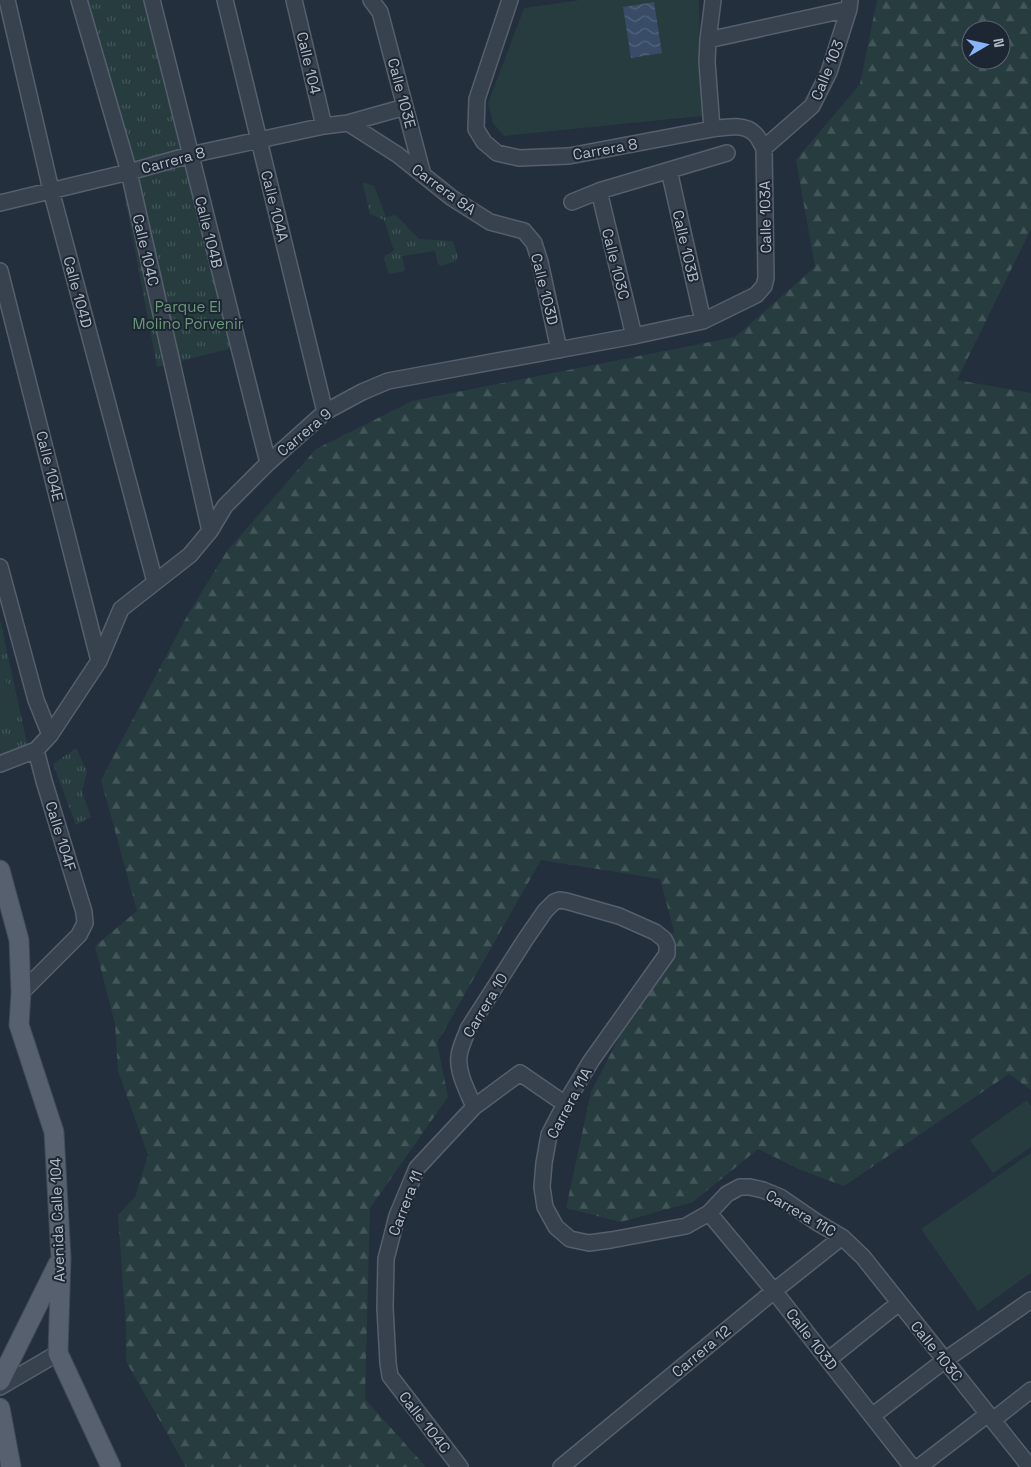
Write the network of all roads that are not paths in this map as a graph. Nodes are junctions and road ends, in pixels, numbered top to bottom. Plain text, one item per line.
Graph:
1 (5, 0) edge
2 (79, 0) edge
3 (152, 0) edge
4 (225, 0) edge
5 (294, 0) edge
6 (510, 0) edge
7 (713, 0) edge
8 (0, 1) edge
9 (849, 5) edge
10 (376, 6) edge
11 (708, 40) junction
12 (405, 107) junction
13 (348, 123) junction
14 (324, 126) junction
15 (712, 129) junction
16 (258, 140) junction
17 (764, 148) junction
18 (727, 153) dead end
19 (190, 155) junction
20 (669, 170) junction
21 (129, 172) junction
22 (424, 175) junction
23 (52, 190) junction
24 (598, 191) junction
25 (572, 202) dead end
26 (0, 204) edge
27 (524, 231) joint
28 (0, 271) edge
29 (764, 286) joint
30 (703, 321) junction
31 (634, 336) junction
32 (559, 350) junction
33 (325, 412) junction
34 (268, 463) junction
35 (210, 531) junction
36 (0, 567) edge
37 (155, 582) junction
38 (99, 661) junction
39 (50, 735) junction
40 (36, 750) junction
41 (0, 764) edge
42 (0, 870) edge
43 (655, 932) joint
44 (21, 993) junction
45 (565, 1104) junction
46 (474, 1107) junction
47 (709, 1213) junction
48 (842, 1237) junction
49 (60, 1258) junction
50 (774, 1291) junction
51 (1031, 1300) edge
52 (899, 1303) junction
53 (58, 1353) junction
54 (828, 1360) junction
55 (945, 1360) junction
56 (390, 1376) joint
57 (0, 1381) edge
58 (0, 1387) edge
59 (1031, 1390) edge
60 (0, 1408) edge
61 (872, 1416) junction
62 (991, 1417) junction
63 (11, 1467) edge
64 (112, 1467) edge
65 (460, 1467) edge
66 (561, 1467) edge
67 (912, 1467) edge
68 (919, 1467) edge
69 (1030, 1467) edge

1 - 8 street
1 - 23 street, Calle 104D
2 - 21 street, Calle 104C
3 - 19 street, Calle 104B
4 - 16 street, Calle 104A
5 - 14 street, Calle 104
6 - 15 street, Carrera 8
7 - 11 street
9 - 11 street
9 - 17 street, Calle 103
10 - 12 street, Calle 103E
11 - 15 street
12 - 13 street, Carrera 8
12 - 22 street, Calle 103E
13 - 14 street, Carrera 8
13 - 22 street, Carrera 8A
14 - 16 street, Carrera 8
15 - 17 street, Carrera 8
16 - 19 street, Carrera 8
16 - 33 street, Calle 104A
17 - 29 street, Calle 103A
18 - 20 street
19 - 21 street, Carrera 8
19 - 34 street, Calle 104B
20 - 24 street
20 - 30 street, Calle 103B
21 - 23 street, Carrera 8
21 - 35 street, Calle 104C
22 - 27 street, Carrera 8A
23 - 26 street, Carrera 8
23 - 37 street, Calle 104D
24 - 25 street
24 - 31 street, Calle 103C
27 - 32 street, Calle 103D
28 - 38 street, Calle 104E
29 - 30 street, Carrera 9
30 - 31 street, Carrera 9
31 - 32 street, Carrera 9
32 - 33 street, Carrera 9
33 - 34 street, Carrera 9
34 - 35 street, Carrera 9
35 - 37 street, Carrera 9
36 - 39 street
37 - 38 street, Carrera 9
38 - 39 street, Carrera 9
39 - 40 street, Carrera 9
40 - 41 street, Carrera 9
40 - 44 street, Calle 104F
42 - 44 main road, Avenida Calle 104
43 - 45 street, Carrera 11A
43 - 46 street, Carrera 10
44 - 49 main road, Avenida Calle 104
45 - 46 street, Carrera 11
45 - 47 street, Carrera 11A
46 - 56 street, Carrera 11
47 - 48 street, Carrera 11C
47 - 50 street, Calle 103D
48 - 50 street, Carrera 12
48 - 52 street, Calle 103C
49 - 53 main road, Avenida Calle 104
49 - 57 main road
50 - 54 street, Calle 103D
50 - 66 street, Carrera 12
51 - 55 street
52 - 54 street
52 - 55 street, Calle 103C
53 - 58 street
53 - 64 main road, Avenida Calle 104
54 - 61 street, Calle 103D
55 - 61 street
55 - 62 street, Calle 103C
56 - 65 street, Calle 104C
59 - 62 street
60 - 63 main road
61 - 67 street, Calle 103D
62 - 68 street
62 - 69 street, Calle 103C

